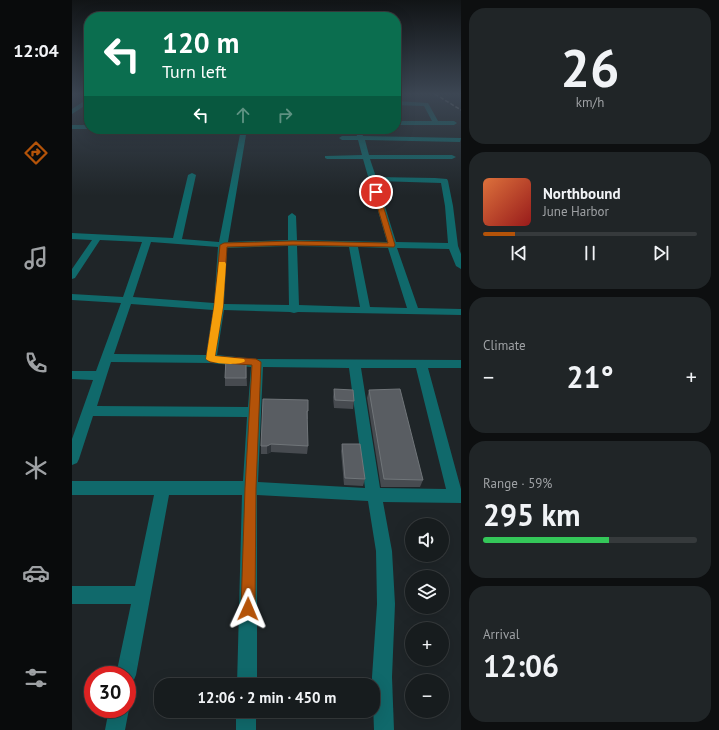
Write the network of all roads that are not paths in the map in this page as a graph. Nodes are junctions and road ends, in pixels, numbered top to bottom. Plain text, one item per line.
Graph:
1 (410, 128) edge
2 (434, 128) edge
3 (401, 133) edge
4 (243, 134) edge
5 (359, 134) edge
6 (388, 134) edge
7 (400, 134) edge
8 (342, 138) dead end
9 (360, 138) junction
10 (391, 139) junction
11 (460, 140) edge
12 (327, 157) dead end
13 (367, 157) junction
14 (452, 157) dead end
15 (192, 175) dead end
16 (372, 179) junction
17 (292, 216) dead end
18 (72, 236) edge
19 (98, 237) junction
20 (148, 239) junction
21 (176, 241) junction
22 (293, 243) junction
23 (353, 244) junction
24 (224, 245) junction
25 (392, 245) junction
26 (453, 246) junction
27 (461, 266) edge
28 (72, 276) edge
29 (72, 297) edge
30 (127, 300) junction
31 (218, 307) junction
32 (294, 310) junction
33 (366, 311) junction
34 (414, 312) junction
35 (461, 312) edge
36 (107, 358) junction
37 (210, 359) junction
38 (256, 362) junction
39 (354, 364) junction
40 (421, 364) junction
41 (461, 364) edge
42 (72, 375) edge
43 (100, 376) junction
44 (89, 411) junction
45 (253, 412) junction
46 (72, 459) edge
47 (72, 488) edge
48 (163, 488) junction
49 (250, 488) junction
50 (374, 495) junction
51 (458, 495) edge
52 (72, 595) edge
53 (142, 595) junction
54 (128, 666) edge
55 (247, 678) edge
56 (117, 718) edge
57 (246, 718) edge
58 (115, 730) edge
59 (246, 730) edge
60 (384, 730) edge

1 - 3 street
2 - 11 street
4 - 24 street
5 - 9 street
6 - 10 street
7 - 10 street
8 - 9 street
9 - 10 street
9 - 13 street
12 - 13 street
13 - 14 street
13 - 16 street
15 - 21 street
16 - 25 street
16 - 26 street
17 - 22 street
18 - 19 street
19 - 20 street
19 - 28 street
20 - 21 street
20 - 30 street
21 - 24 street
22 - 23 street
22 - 24 street
22 - 32 street
23 - 25 street
23 - 33 street
24 - 31 street
25 - 26 street
25 - 34 street
26 - 27 street
29 - 30 street
30 - 31 street
30 - 36 street
31 - 32 street
31 - 37 street
32 - 33 street
33 - 34 street
34 - 35 street
36 - 37 street
36 - 43 street
37 - 38 street
38 - 39 street
38 - 45 street
39 - 40 street
39 - 50 street
40 - 41 street
40 - 51 street
42 - 43 street
43 - 44 street
44 - 45 street
44 - 46 street
45 - 49 street
47 - 48 street
48 - 49 street
48 - 53 street
49 - 50 street
49 - 55 street
50 - 51 street
50 - 60 street
52 - 53 street
53 - 54 street
56 - 58 street
57 - 59 street

